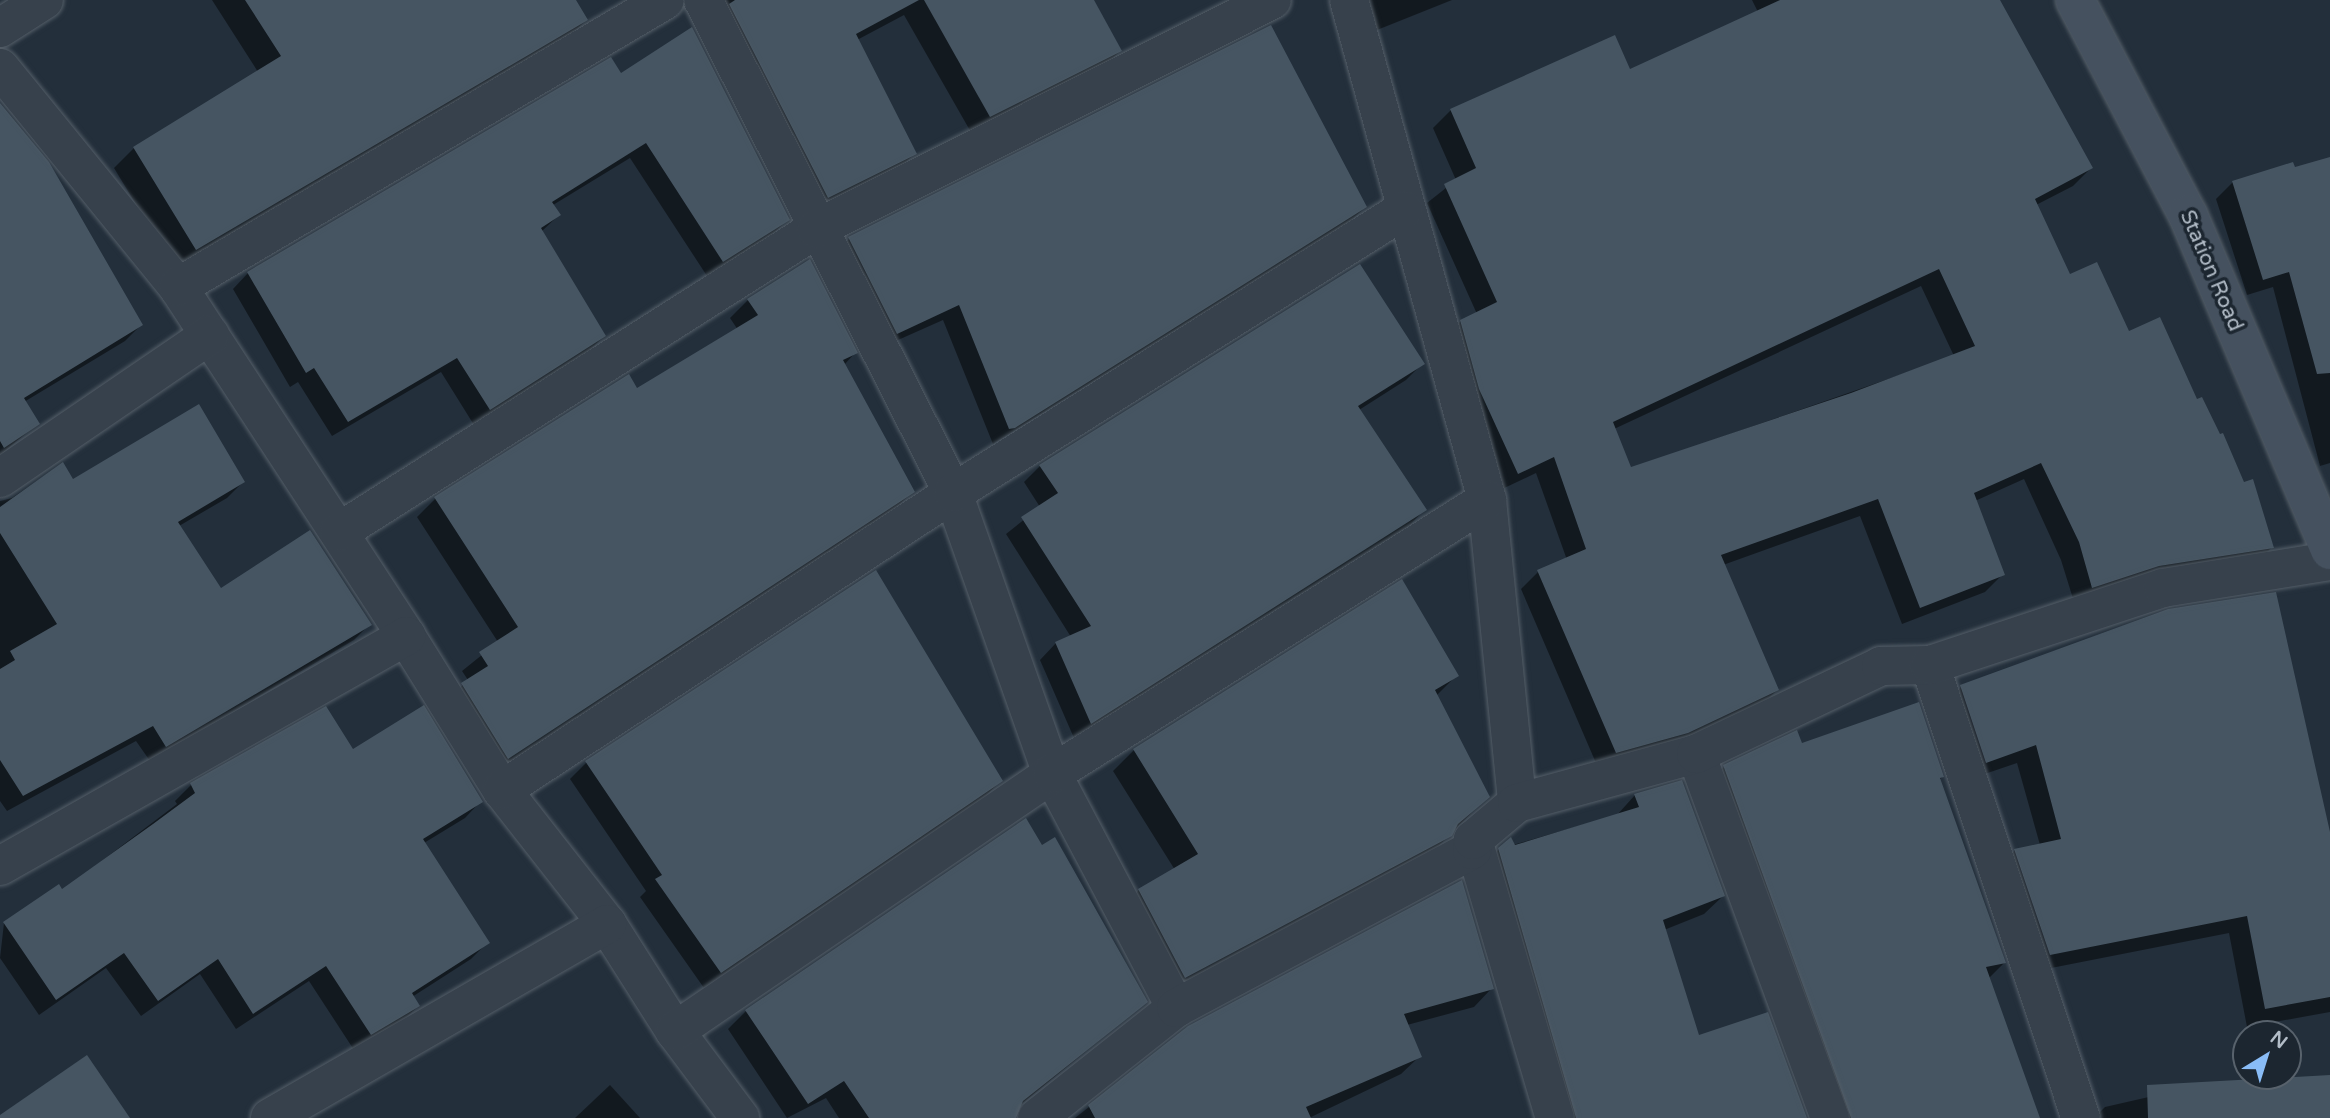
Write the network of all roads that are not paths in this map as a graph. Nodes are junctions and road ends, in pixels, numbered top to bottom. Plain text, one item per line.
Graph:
1 (44, 0) edge
2 (665, 0) edge
3 (703, 0) edge
4 (1272, 0) edge
5 (1349, 0) edge
6 (2076, 0) edge
7 (0, 28) edge
8 (0, 68) edge
9 (1404, 210) junction
10 (816, 229) junction
11 (178, 287) junction
12 (210, 335) junction
13 (0, 478) edge
14 (953, 493) junction
15 (1487, 500) junction
16 (339, 532) junction
17 (2330, 550) edge
18 (2330, 561) edge
19 (406, 636) junction
20 (1930, 665) junction
21 (1696, 754) junction
22 (1052, 774) junction
23 (502, 790) junction
24 (1517, 803) junction
25 (1473, 840) junction
26 (0, 866) edge
27 (607, 924) junction
28 (1177, 1008) junction
29 (675, 1031) junction
30 (270, 1118) edge
31 (740, 1118) edge
32 (1037, 1118) edge
33 (1555, 1118) edge
34 (1830, 1118) edge
35 (2081, 1118) edge

1 - 7 street
2 - 11 street
3 - 10 street
4 - 10 street
5 - 9 street
6 - 17 main road, Station Road
8 - 11 street
9 - 14 street
9 - 15 street
10 - 14 street
10 - 16 street
11 - 12 street
12 - 13 street
12 - 16 street
14 - 22 street
14 - 23 street
15 - 22 street
15 - 24 street
16 - 19 street
18 - 20 street
19 - 23 street
19 - 26 street
20 - 21 street
20 - 35 street
21 - 24 street
21 - 34 street
22 - 28 street
22 - 29 street
23 - 27 street
24 - 25 street
25 - 28 street
25 - 33 street
27 - 29 street
27 - 30 street
28 - 32 street
29 - 31 street

